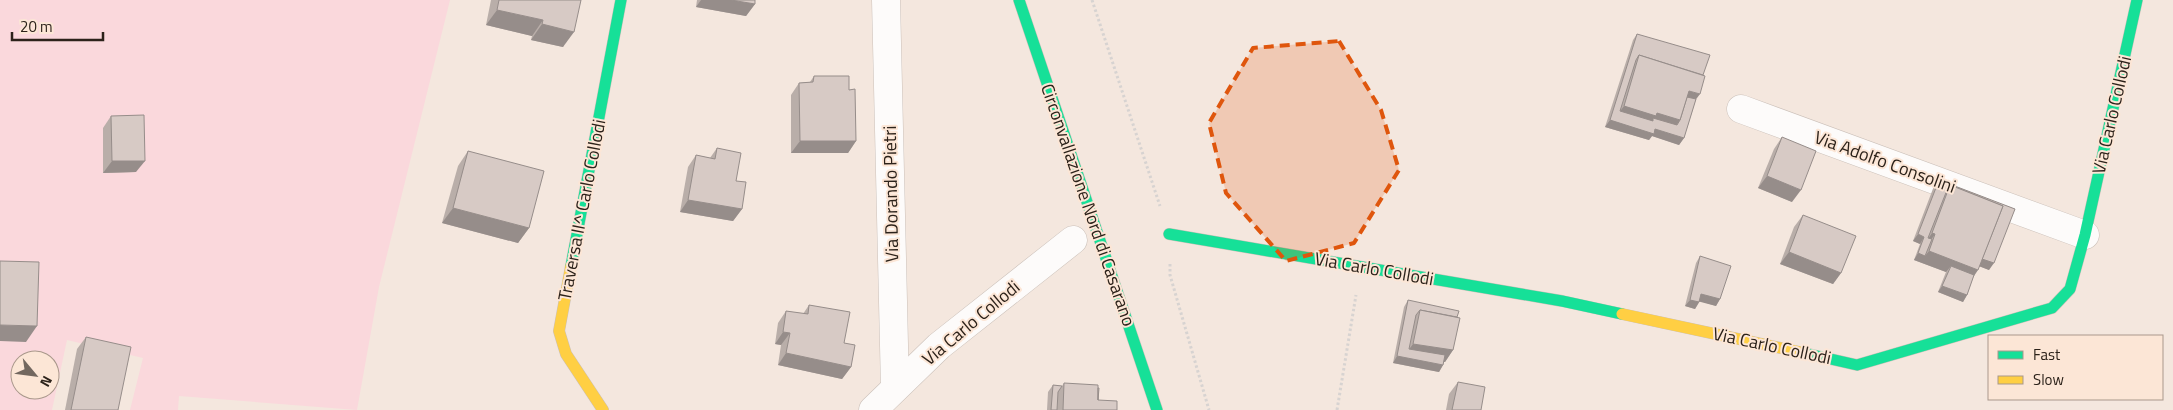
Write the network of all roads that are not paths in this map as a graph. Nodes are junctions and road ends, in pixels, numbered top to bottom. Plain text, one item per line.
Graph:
1 (621, 0) edge
2 (886, 0) edge
3 (1019, 0) edge
4 (2137, 0) edge
5 (1741, 109) dead end
6 (1169, 234) road end
7 (2085, 235) junction
8 (1073, 240) dead end
9 (895, 388) junction
10 (603, 410) edge
11 (873, 410) edge
12 (1158, 410) edge

1 - 10 street, Traversa II^ Carlo Collodi
2 - 9 street, Via Dorando Pietri
3 - 12 street, Circonvallazione Nord di Casarano
4 - 7 street, Via Carlo Collodi
5 - 7 street, Via Adolfo Consolini
6 - 7 street, Via Carlo Collodi
8 - 9 street, Via Carlo Collodi
9 - 11 street, Via Carlo Collodi

